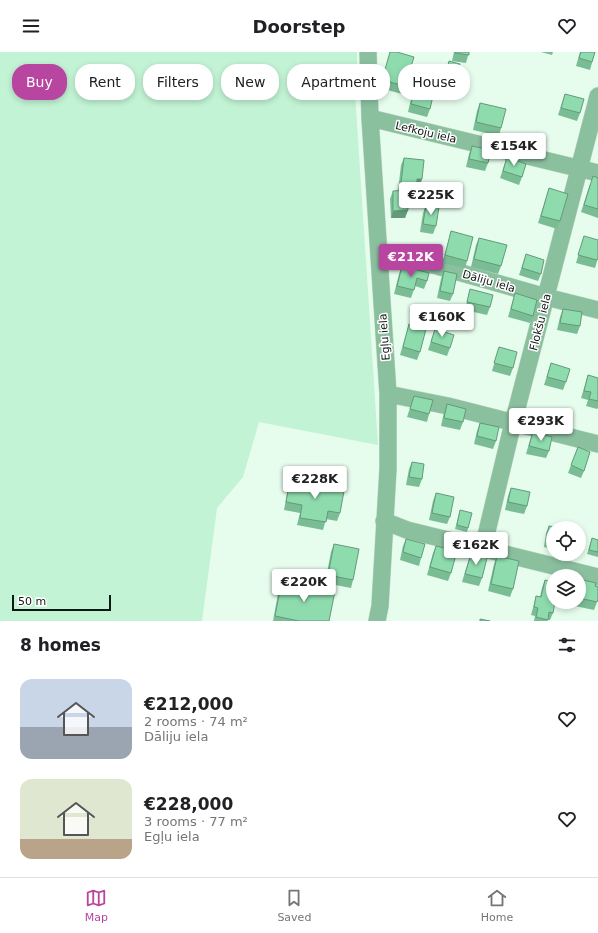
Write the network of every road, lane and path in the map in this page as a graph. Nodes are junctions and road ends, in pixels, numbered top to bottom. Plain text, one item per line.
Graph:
1 (368, 52) edge
2 (598, 96) edge
3 (370, 118) junction
4 (580, 169) junction
5 (598, 173) edge
6 (378, 255) junction
7 (546, 297) junction
8 (598, 310) edge
9 (388, 394) junction
10 (514, 422) junction
11 (598, 444) edge
12 (384, 521) junction
13 (483, 548) junction
14 (598, 577) edge
15 (377, 621) edge

1 - 3 street, Egļu iela
2 - 4 street, Flokšu iela
3 - 4 street, Lefkoju iela
3 - 6 street, Egļu iela
4 - 5 street, Lefkoju iela
4 - 7 street, Flokšu iela
6 - 7 street, Dāliju iela
6 - 9 street, Egļu iela
7 - 8 street, Dāliju iela
7 - 10 street, Flokšu iela
9 - 10 street
9 - 12 street, Egļu iela
10 - 11 street
10 - 13 street, Flokšu iela
12 - 13 street
12 - 15 street, Egļu iela
13 - 14 street

